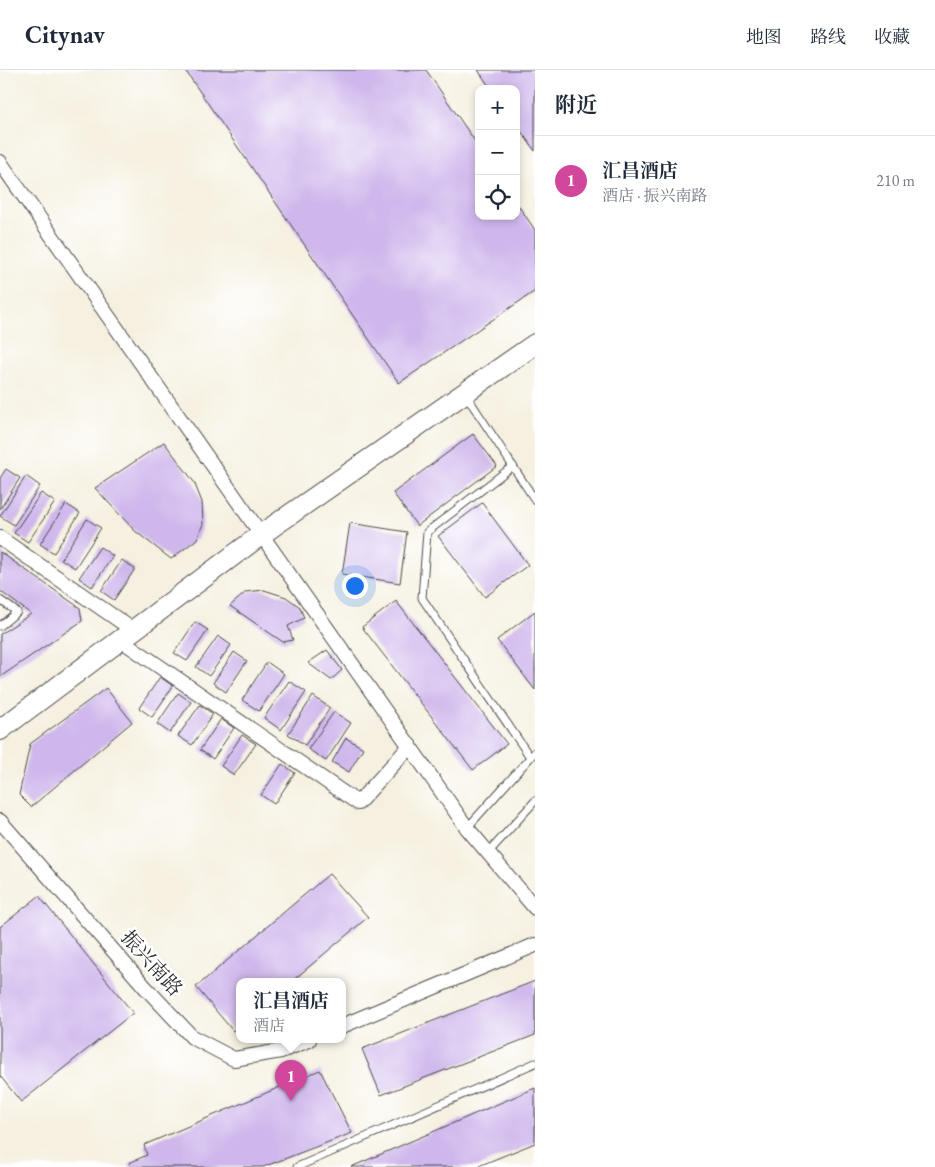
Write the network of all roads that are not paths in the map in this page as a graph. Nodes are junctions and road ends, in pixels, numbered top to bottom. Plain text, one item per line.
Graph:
1 (0, 162) edge
2 (535, 344) edge
3 (464, 393) junction
4 (513, 466) junction
5 (535, 500) edge
6 (262, 534) junction
7 (0, 538) edge
8 (0, 600) edge
9 (0, 626) edge
10 (127, 635) junction
11 (0, 730) edge
12 (410, 746) junction
13 (533, 755) edge
14 (535, 802) edge
15 (0, 821) edge
16 (467, 828) junction
17 (488, 852) junction
18 (534, 905) edge
19 (535, 945) edge
20 (346, 1024) edge
21 (301, 1043) edge
22 (535, 1063) edge
23 (297, 1167) edge

1 - 6 street
2 - 3 street
3 - 4 lane
3 - 6 street
4 - 5 lane
4 - 13 lane
6 - 10 street
6 - 12 street
7 - 10 street
8 - 9 lane
10 - 11 street
10 - 12 street
12 - 16 street
13 - 16 lane
14 - 17 lane
15 - 21 street, 振兴南路
16 - 17 street
17 - 18 street
19 - 20 street
22 - 23 lane

